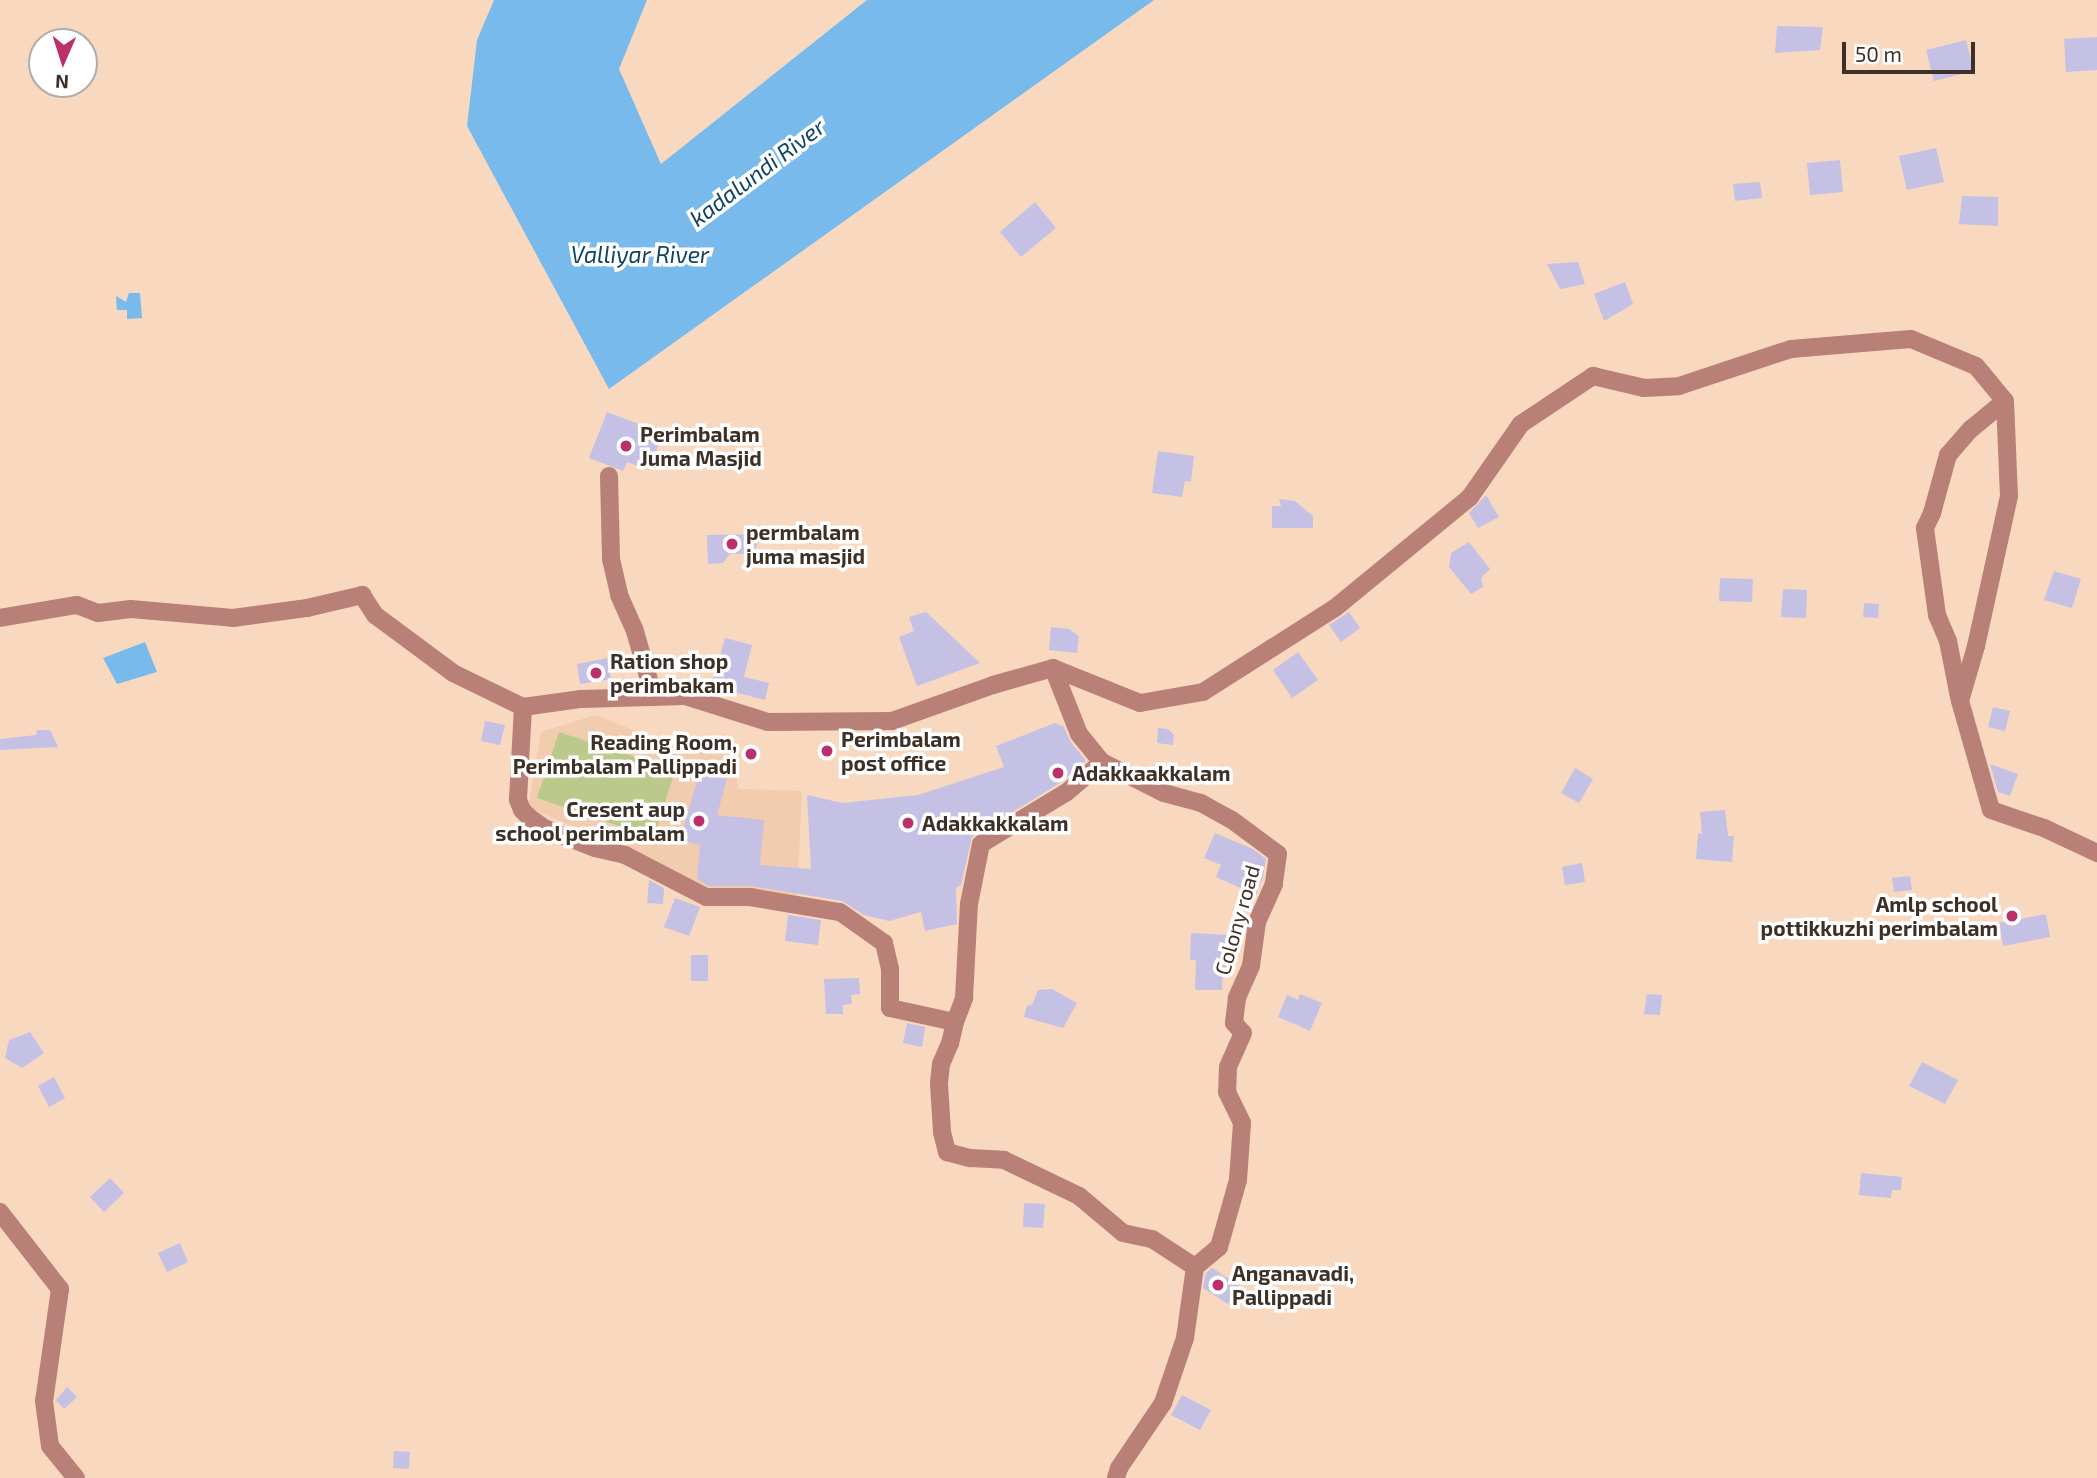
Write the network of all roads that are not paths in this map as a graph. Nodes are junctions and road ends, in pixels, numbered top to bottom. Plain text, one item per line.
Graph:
1 (2005, 401) junction
2 (608, 476) dead end
3 (0, 618) edge
4 (1053, 668) junction
5 (654, 697) junction
6 (1960, 701) junction
7 (523, 707) junction
8 (1102, 762) junction
9 (2097, 853) edge
10 (955, 1022) junction
11 (0, 1212) edge
12 (1195, 1268) junction
13 (76, 1478) edge
14 (1116, 1478) edge

1 - 4 street
1 - 6 street
1 - 6 street
2 - 5 street
3 - 7 street
4 - 5 street
4 - 8 street
5 - 7 street
6 - 9 street
7 - 10 street
8 - 10 street
8 - 12 street, Colony road
10 - 12 street
11 - 13 street
12 - 14 street

